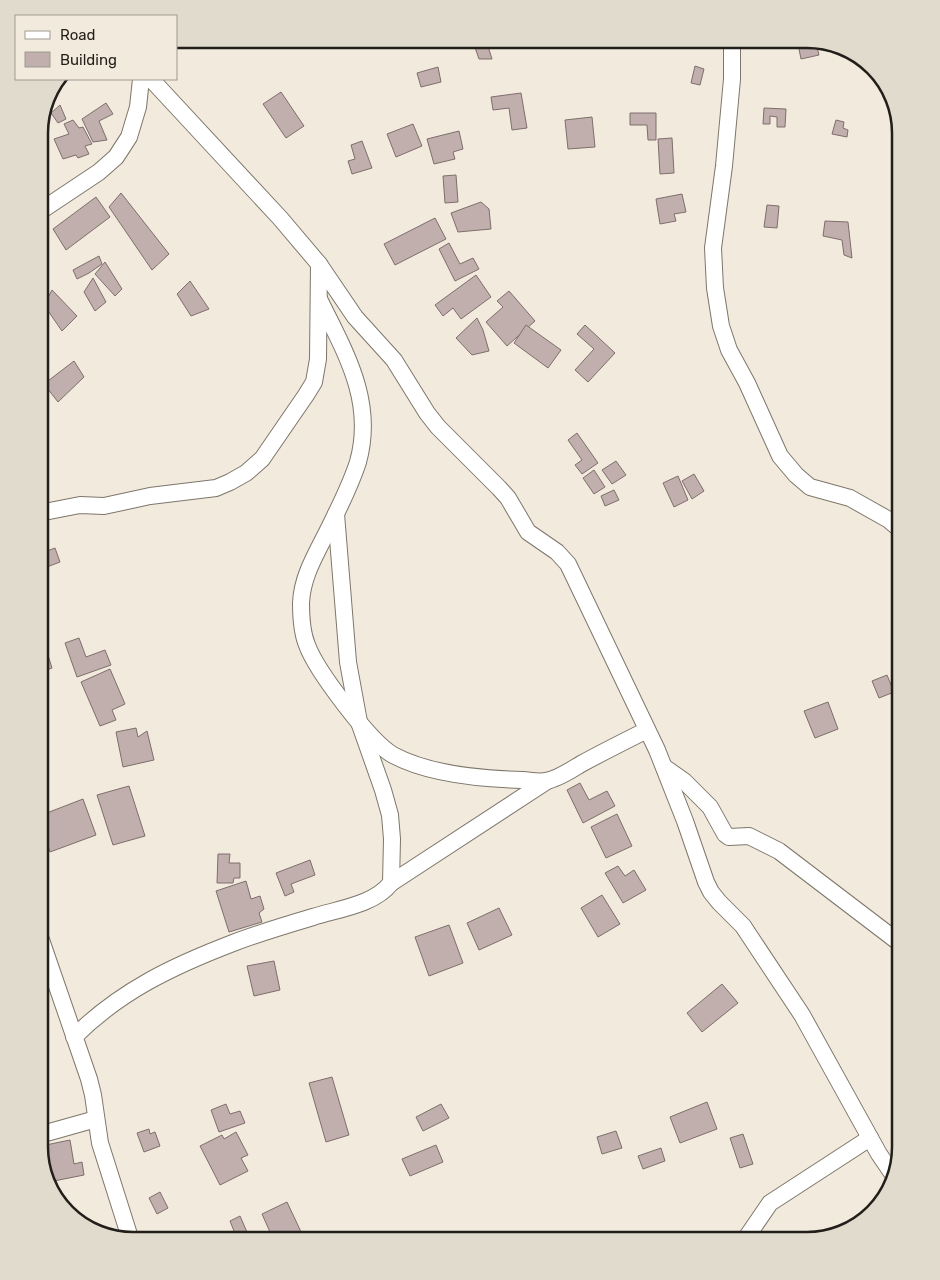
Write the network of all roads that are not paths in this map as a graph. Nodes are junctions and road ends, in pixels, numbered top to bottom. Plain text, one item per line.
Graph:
1 (732, 48) edge
2 (141, 80) edge
3 (151, 80) edge
4 (48, 206) edge
5 (319, 264) junction
6 (319, 299) junction
7 (48, 511) edge
8 (336, 514) junction
9 (892, 522) edge
10 (359, 722) junction
11 (647, 730) junction
12 (664, 767) junction
13 (547, 781) junction
14 (391, 883) junction
15 (892, 937) edge
16 (48, 968) edge
17 (74, 1037) junction
18 (96, 1119) junction
19 (48, 1132) edge
20 (870, 1138) junction
21 (890, 1170) edge
22 (128, 1232) edge
23 (750, 1232) edge

1 - 9 street
2 - 4 street
3 - 5 street
5 - 6 street
5 - 11 street
6 - 7 street
6 - 8 street
8 - 10 street
8 - 10 street
10 - 13 street
10 - 14 street
11 - 12 street
11 - 13 street
12 - 15 street
12 - 20 street
13 - 14 street
14 - 17 street
16 - 17 street
17 - 18 street
18 - 19 street
18 - 22 street
20 - 21 street
20 - 23 street

